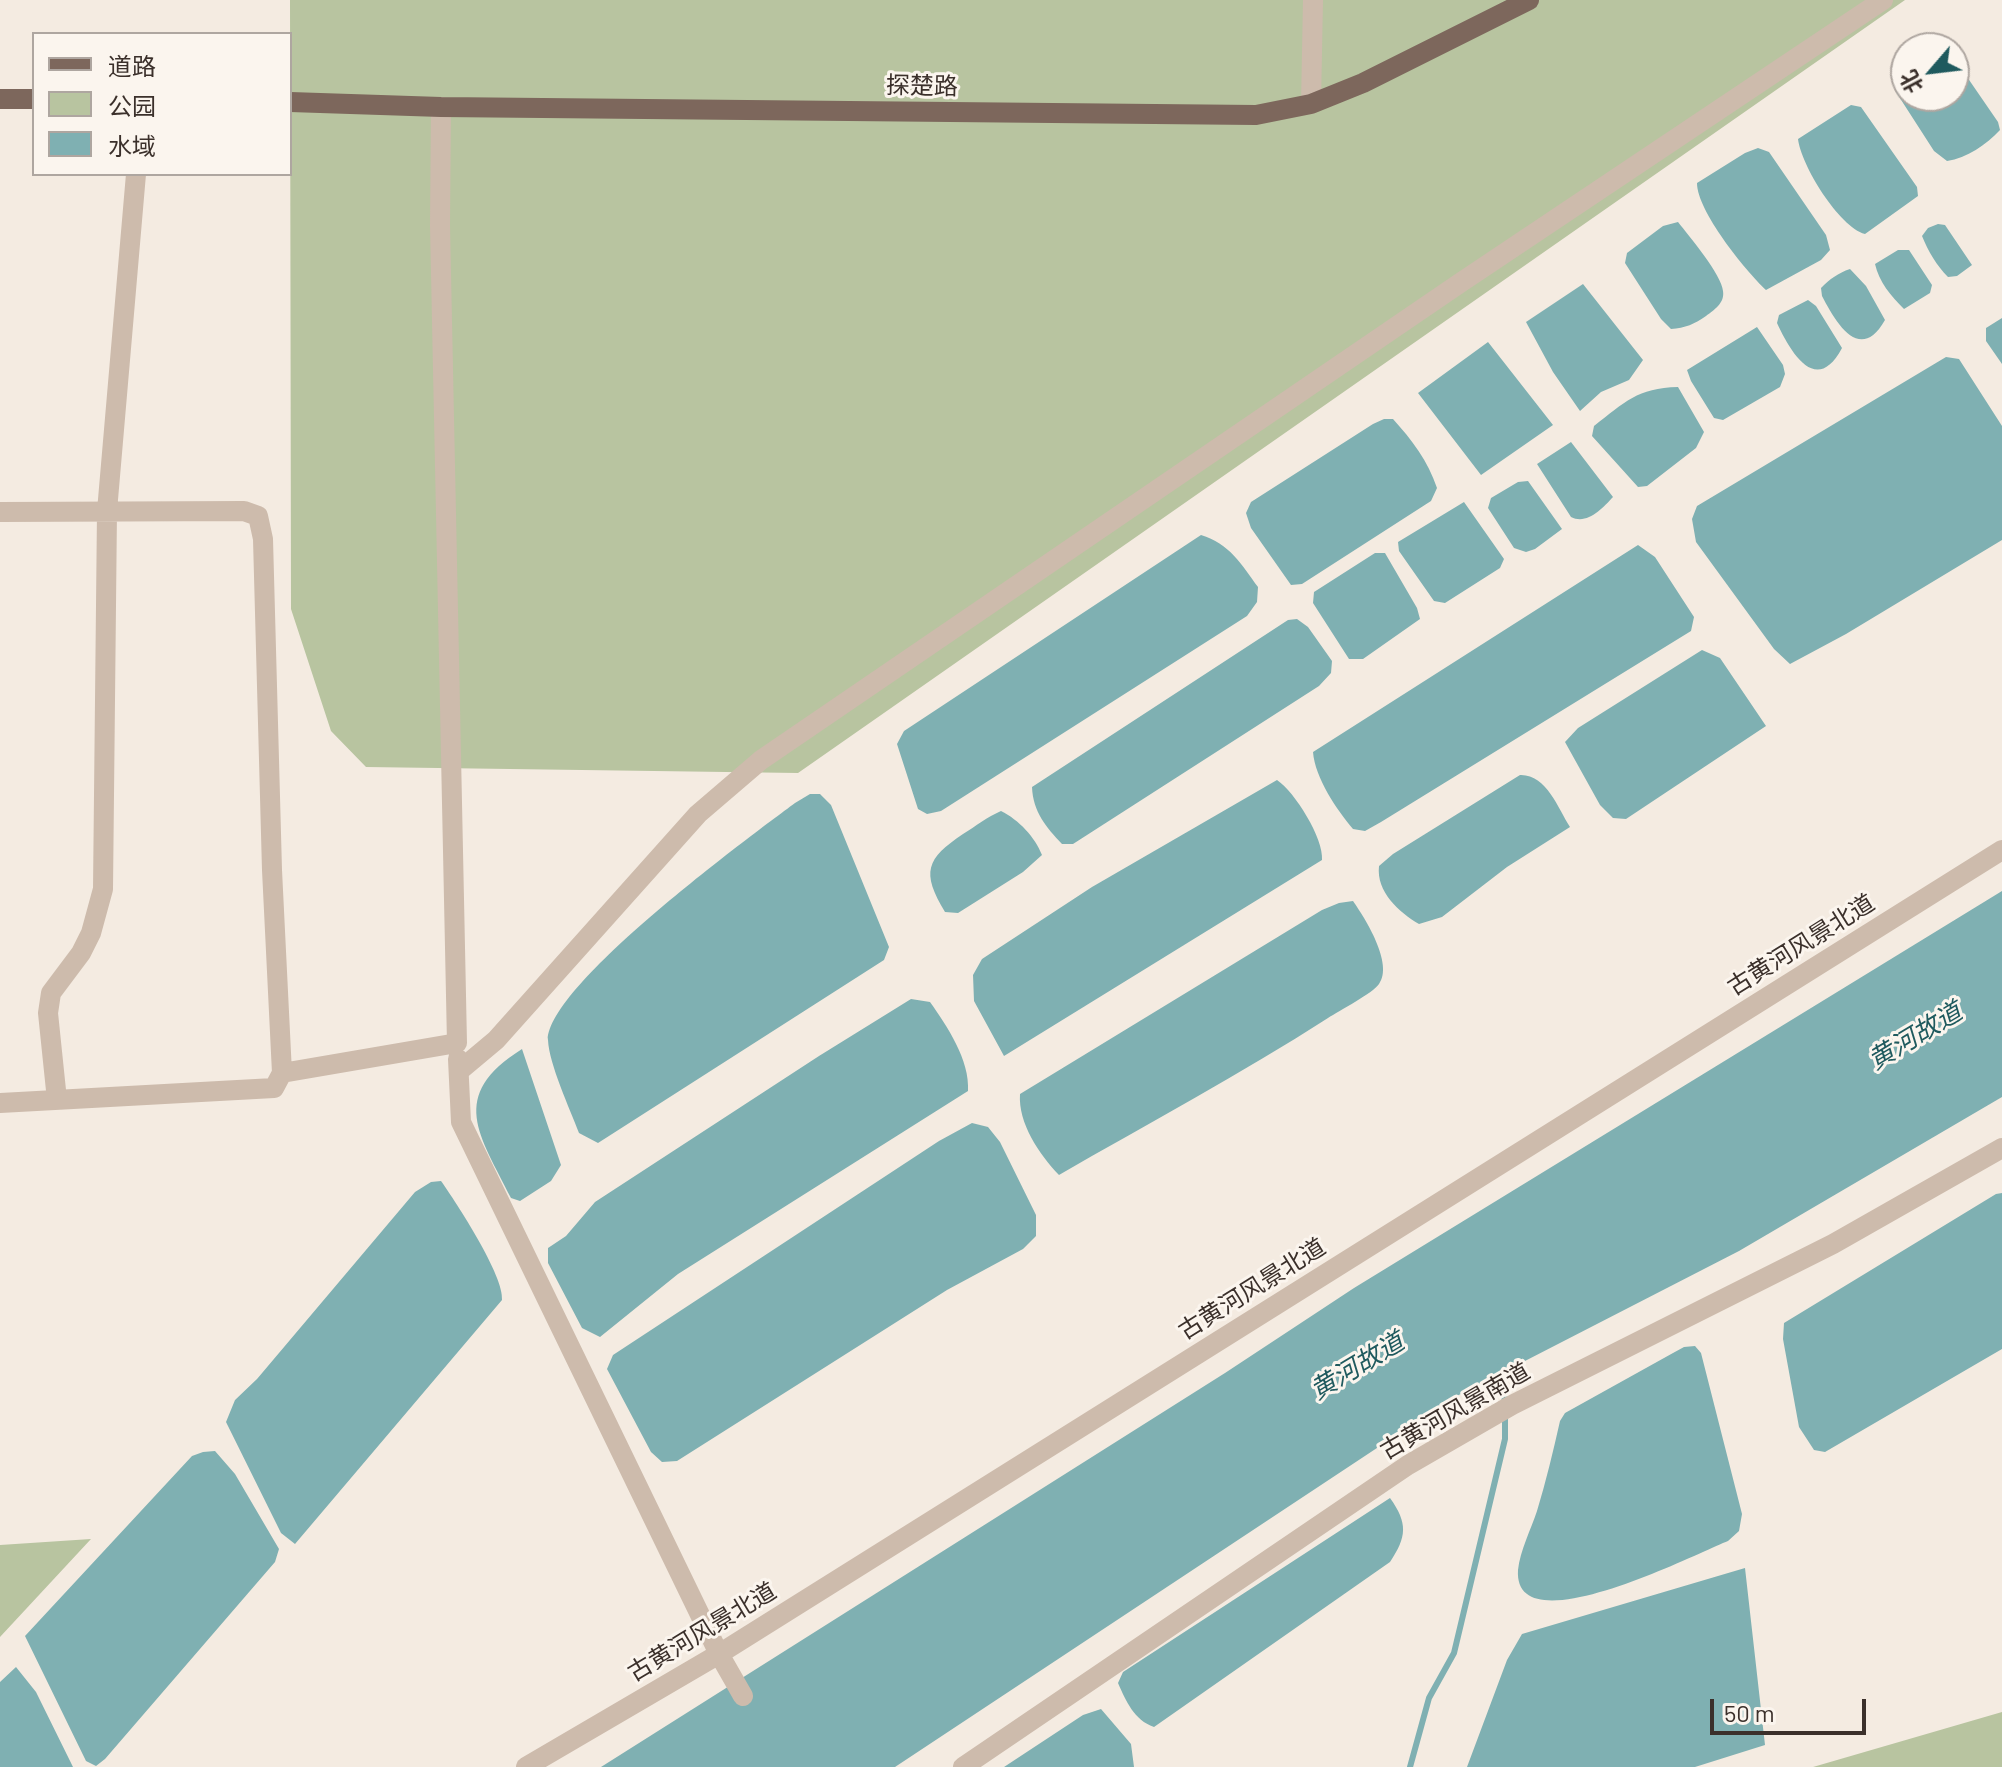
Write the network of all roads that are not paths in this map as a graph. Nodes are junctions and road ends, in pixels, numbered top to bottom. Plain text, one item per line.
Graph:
1 (1313, 0) edge
2 (1529, 0) edge
3 (1883, 0) edge
4 (0, 99) edge
5 (32, 99) edge
6 (292, 102) edge
7 (1311, 104) junction
8 (441, 107) junction
9 (136, 176) edge
10 (107, 511) junction
11 (0, 512) edge
12 (2002, 850) edge
13 (457, 1043) junction
14 (459, 1071) junction
15 (282, 1073) junction
16 (57, 1100) junction
17 (0, 1103) edge
18 (2002, 1148) edge
19 (719, 1654) junction
20 (743, 1696) dead end
21 (526, 1767) edge
22 (963, 1767) edge

1 - 7 street
2 - 7 main road, 探楚路
3 - 14 street
4 - 5 main road
6 - 8 main road, 探楚路
7 - 8 main road, 探楚路
8 - 13 street
9 - 10 street
10 - 11 street
10 - 15 street
10 - 16 street
12 - 19 street, 古黄河风景北道
13 - 14 street
13 - 15 street
14 - 19 street
15 - 16 street
16 - 17 street
18 - 22 street, 古黄河风景南道
19 - 20 street
19 - 21 street, 古黄河风景北道

